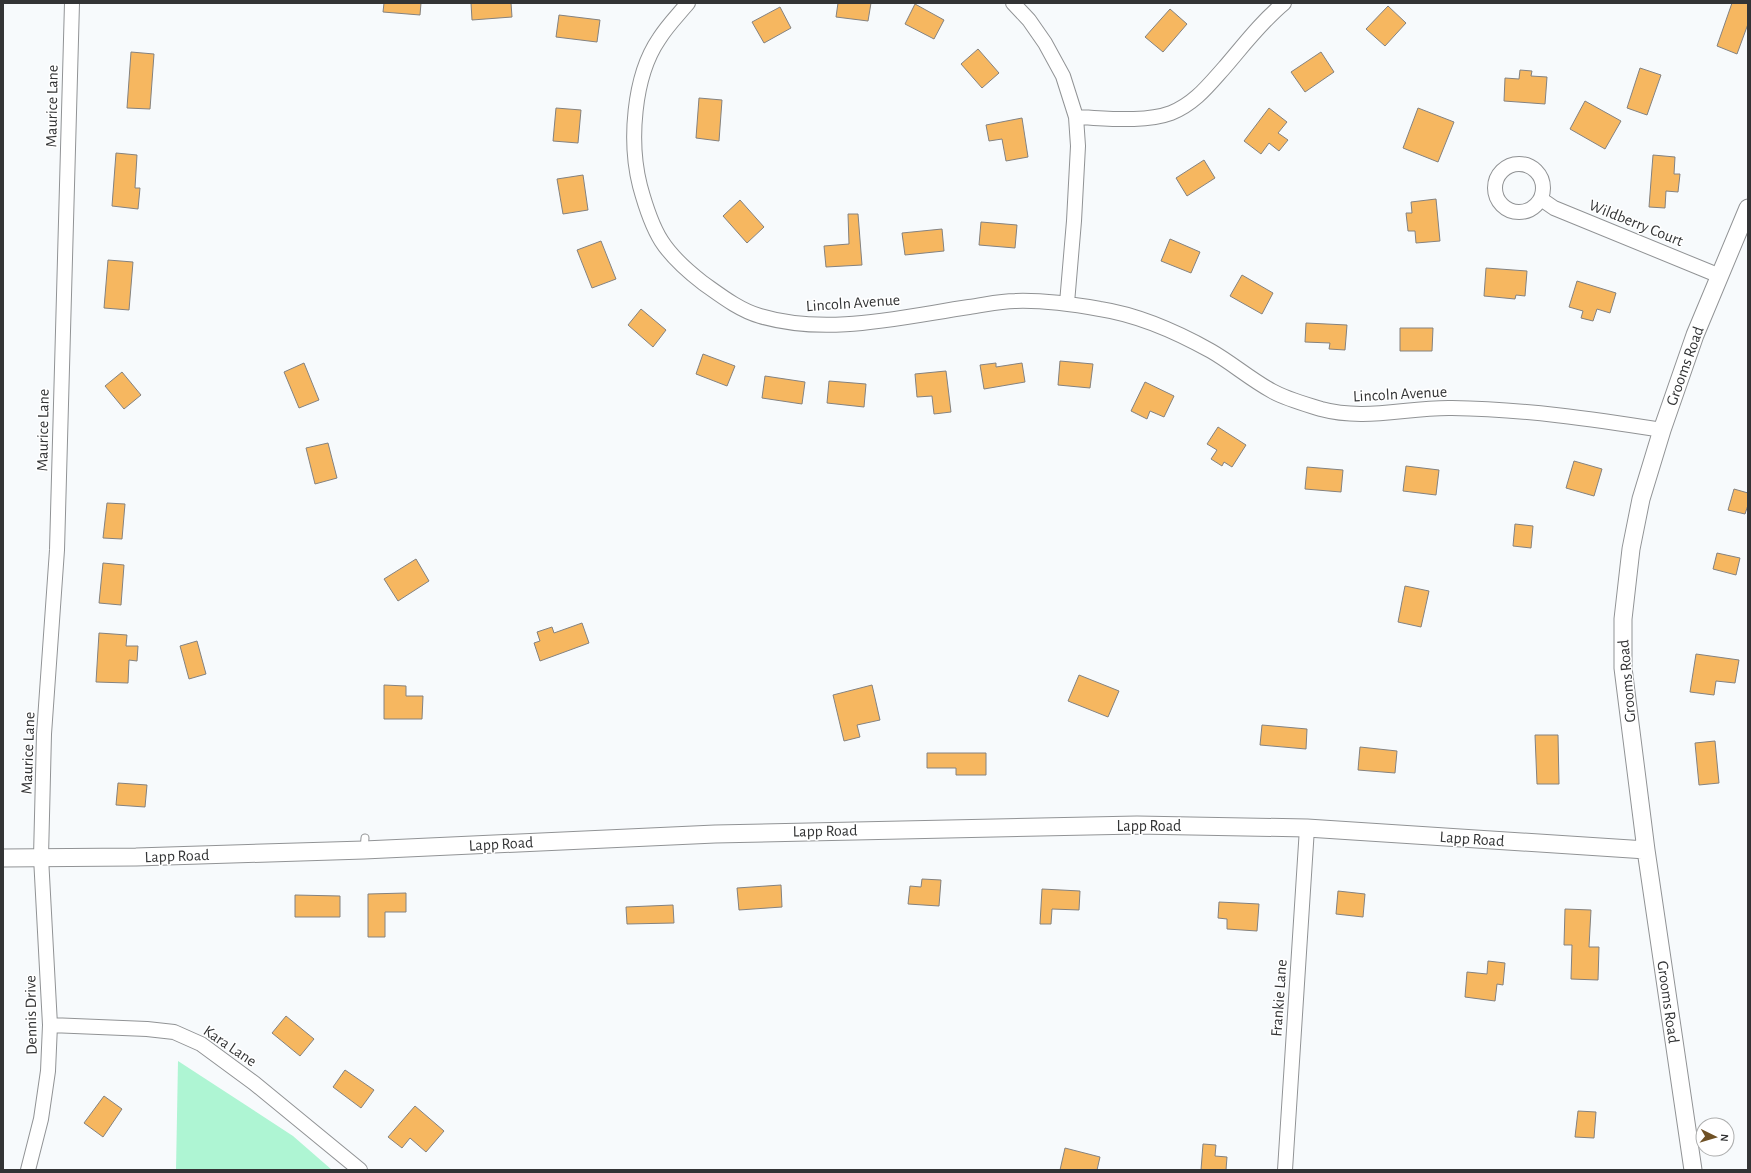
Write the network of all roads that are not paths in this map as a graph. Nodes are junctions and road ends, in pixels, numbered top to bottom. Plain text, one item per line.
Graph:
1 (72, 3) edge
2 (688, 3) edge
3 (1013, 3) edge
4 (1284, 3) edge
5 (1076, 118) junction
6 (1540, 199) dead end
7 (1748, 208) edge
8 (1720, 276) junction
9 (1067, 303) junction
10 (1662, 430) junction
11 (1307, 828) junction
12 (1646, 850) junction
13 (41, 857) junction
14 (3, 858) edge
15 (50, 1025) junction
16 (28, 1170) edge
17 (360, 1170) edge
18 (1285, 1170) edge
19 (1693, 1170) edge

1 - 13 street, Maurice Lane
2 - 9 street, Lincoln Avenue
3 - 5 street
4 - 5 street
5 - 9 street
6 - 8 street, Wildberry Court
7 - 8 street, Grooms Road
8 - 10 street, Grooms Road
9 - 10 street, Lincoln Avenue
10 - 12 street, Grooms Road
11 - 12 street, Lapp Road
11 - 13 street, Lapp Road
11 - 18 street, Frankie Lane
12 - 19 street, Grooms Road
13 - 14 street, Lapp Road
13 - 15 street, Dennis Drive
15 - 16 street, Dennis Drive
15 - 17 street, Kara Lane

